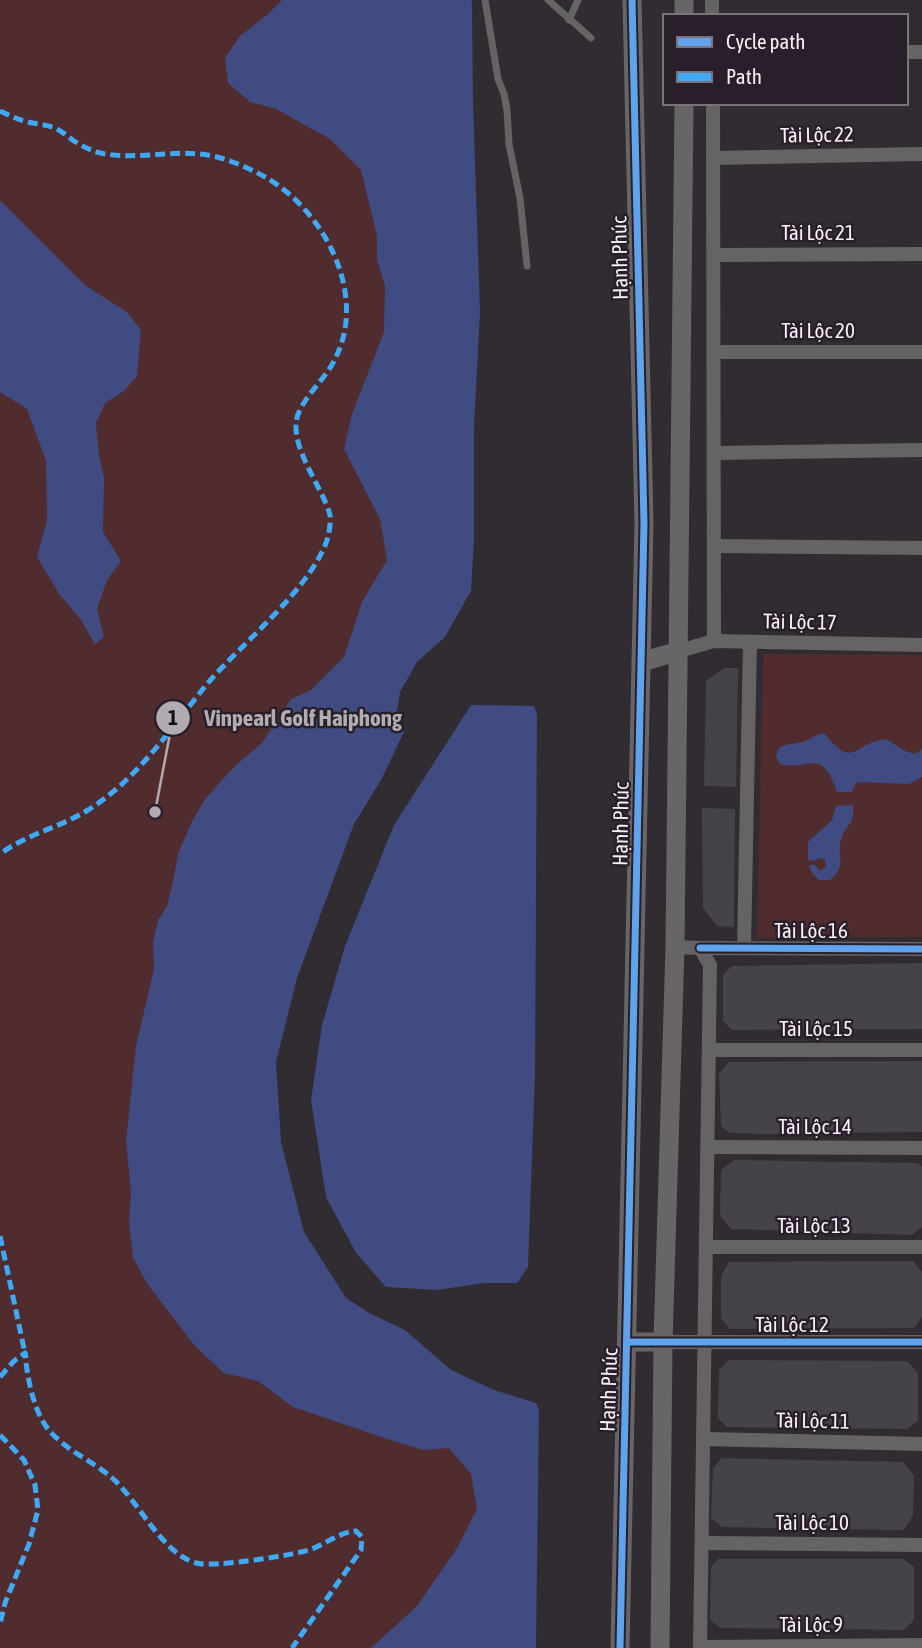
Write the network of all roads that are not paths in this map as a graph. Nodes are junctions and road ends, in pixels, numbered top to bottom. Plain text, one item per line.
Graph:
1 (485, 0) edge
2 (548, 0) edge
3 (578, 0) edge
4 (632, 0) edge
5 (569, 20) junction
6 (591, 37) dead end
7 (684, 105) edge
8 (713, 105) edge
9 (922, 154) edge
10 (713, 158) junction
11 (922, 254) edge
12 (713, 255) junction
13 (527, 266) dead end
14 (714, 352) junction
15 (922, 352) edge
16 (922, 450) edge
17 (715, 453) junction
18 (715, 546) junction
19 (922, 548) edge
20 (714, 641) junction
21 (750, 642) junction
22 (922, 645) edge
23 (679, 651) junction
24 (641, 662) junction
25 (675, 947) junction
26 (700, 948) junction
27 (744, 948) junction
28 (922, 949) edge
29 (709, 1050) junction
30 (922, 1050) edge
31 (708, 1147) junction
32 (922, 1148) edge
33 (706, 1247) junction
34 (922, 1247) edge
35 (628, 1342) junction
36 (663, 1342) junction
37 (705, 1342) junction
38 (922, 1342) edge
39 (704, 1439) junction
40 (922, 1444) edge
41 (702, 1544) junction
42 (922, 1545) edge
43 (922, 1645) edge
44 (700, 1647) edge
45 (620, 1648) edge
46 (660, 1648) edge

1 - 13 lane
2 - 5 lane
3 - 5 lane
4 - 24 street, Hạnh Phúc
5 - 6 lane
7 - 23 street
8 - 10 street
9 - 10 street, Tài Lộc 22
10 - 12 street
11 - 12 street, Tài Lộc 21
12 - 14 street
14 - 15 street, Tài Lộc 20
14 - 17 street
16 - 17 street
17 - 18 street
18 - 19 street
18 - 20 street
20 - 21 street, Tài Lộc 17
20 - 23 street, Tài Lộc 17
21 - 22 street, Tài Lộc 17
21 - 27 street
23 - 24 street
23 - 25 street
24 - 35 street, Hạnh Phúc
25 - 26 street, Tài Lộc 16
25 - 36 street
26 - 27 street, Tài Lộc 16
26 - 29 street
27 - 28 street, Tài Lộc 16
29 - 30 street, Tài Lộc 15
29 - 31 street
31 - 32 street, Tài Lộc 14
31 - 33 street
33 - 34 street, Tài Lộc 13
33 - 37 street
35 - 36 street
35 - 45 street, Hạnh Phúc
36 - 37 street, Tài Lộc 12
36 - 46 street
37 - 38 street, Tài Lộc 12
37 - 39 street
39 - 40 street, Tài Lộc 11
39 - 41 street
41 - 42 street, Tài Lộc 10
41 - 44 street
43 - 44 street, Tài Lộc 9

